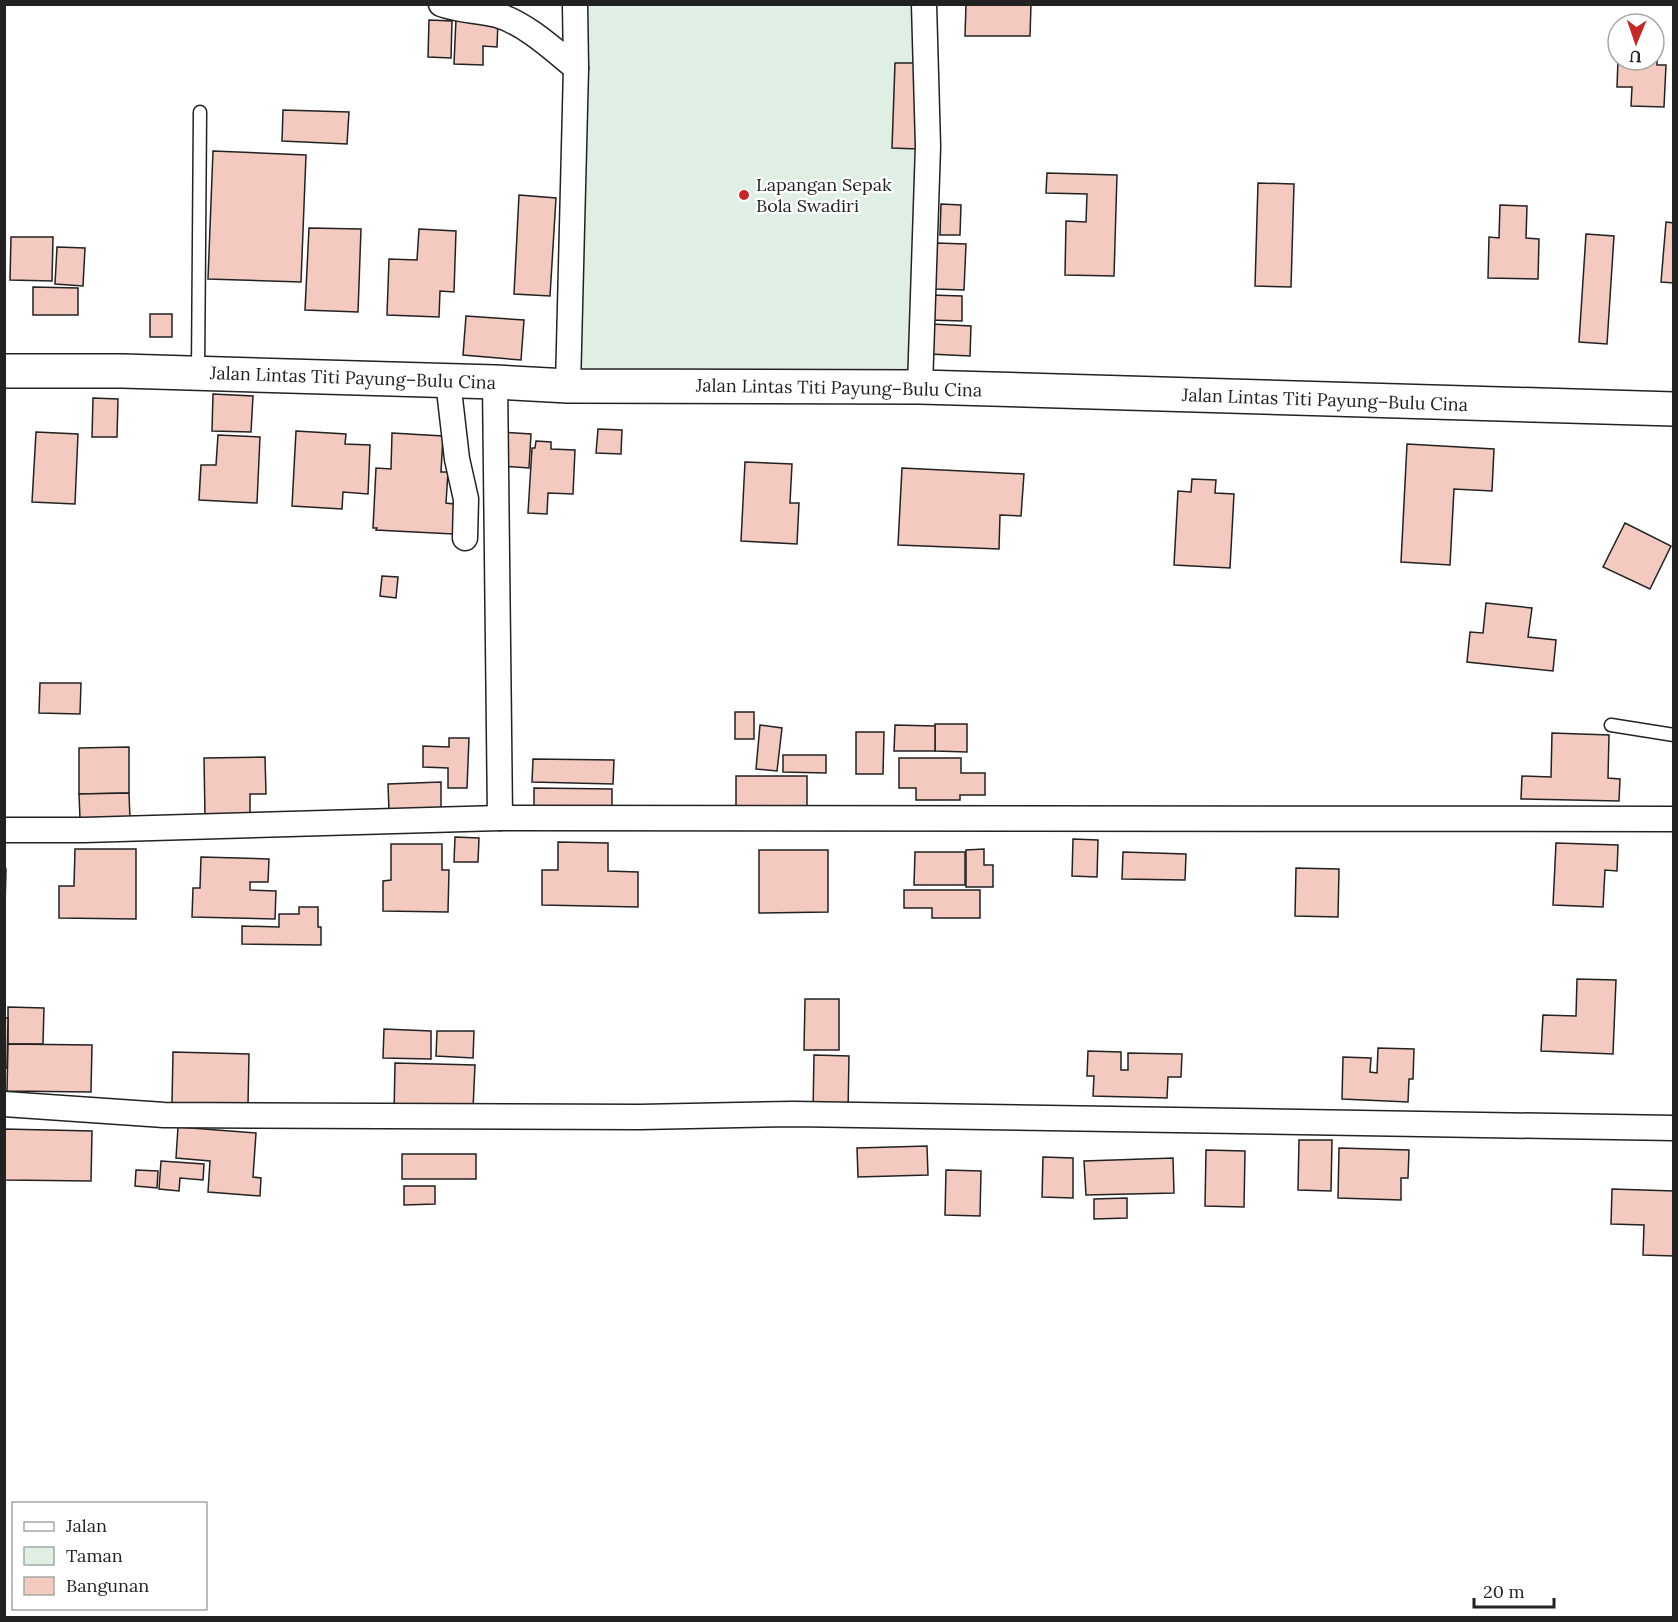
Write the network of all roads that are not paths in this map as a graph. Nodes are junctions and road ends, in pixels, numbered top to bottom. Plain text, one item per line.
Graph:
1 (441, 4) edge
2 (575, 4) edge
3 (924, 4) edge
4 (576, 68) junction
5 (200, 112) dead end
6 (4, 370) edge
7 (198, 374) junction
8 (448, 381) junction
9 (495, 382) junction
10 (568, 386) junction
11 (920, 387) junction
12 (1674, 409) edge
13 (465, 538) dead end
14 (1611, 725) dead end
15 (1674, 735) edge
16 (500, 818) junction
17 (1674, 819) edge
18 (4, 830) edge
19 (4, 1104) edge
20 (1674, 1128) edge

1 - 4 street
2 - 4 street
3 - 11 street
4 - 10 street
5 - 7 lane
6 - 7 main road, Jalan Lintas Titi Payung–Bulu Cina
7 - 8 main road, Jalan Lintas Titi Payung–Bulu Cina
8 - 9 main road, Jalan Lintas Titi Payung–Bulu Cina
8 - 13 street
9 - 10 main road, Jalan Lintas Titi Payung–Bulu Cina
9 - 16 street
10 - 11 main road, Jalan Lintas Titi Payung–Bulu Cina
11 - 12 main road, Jalan Lintas Titi Payung–Bulu Cina
14 - 15 lane
16 - 17 street
16 - 18 street
19 - 20 street

